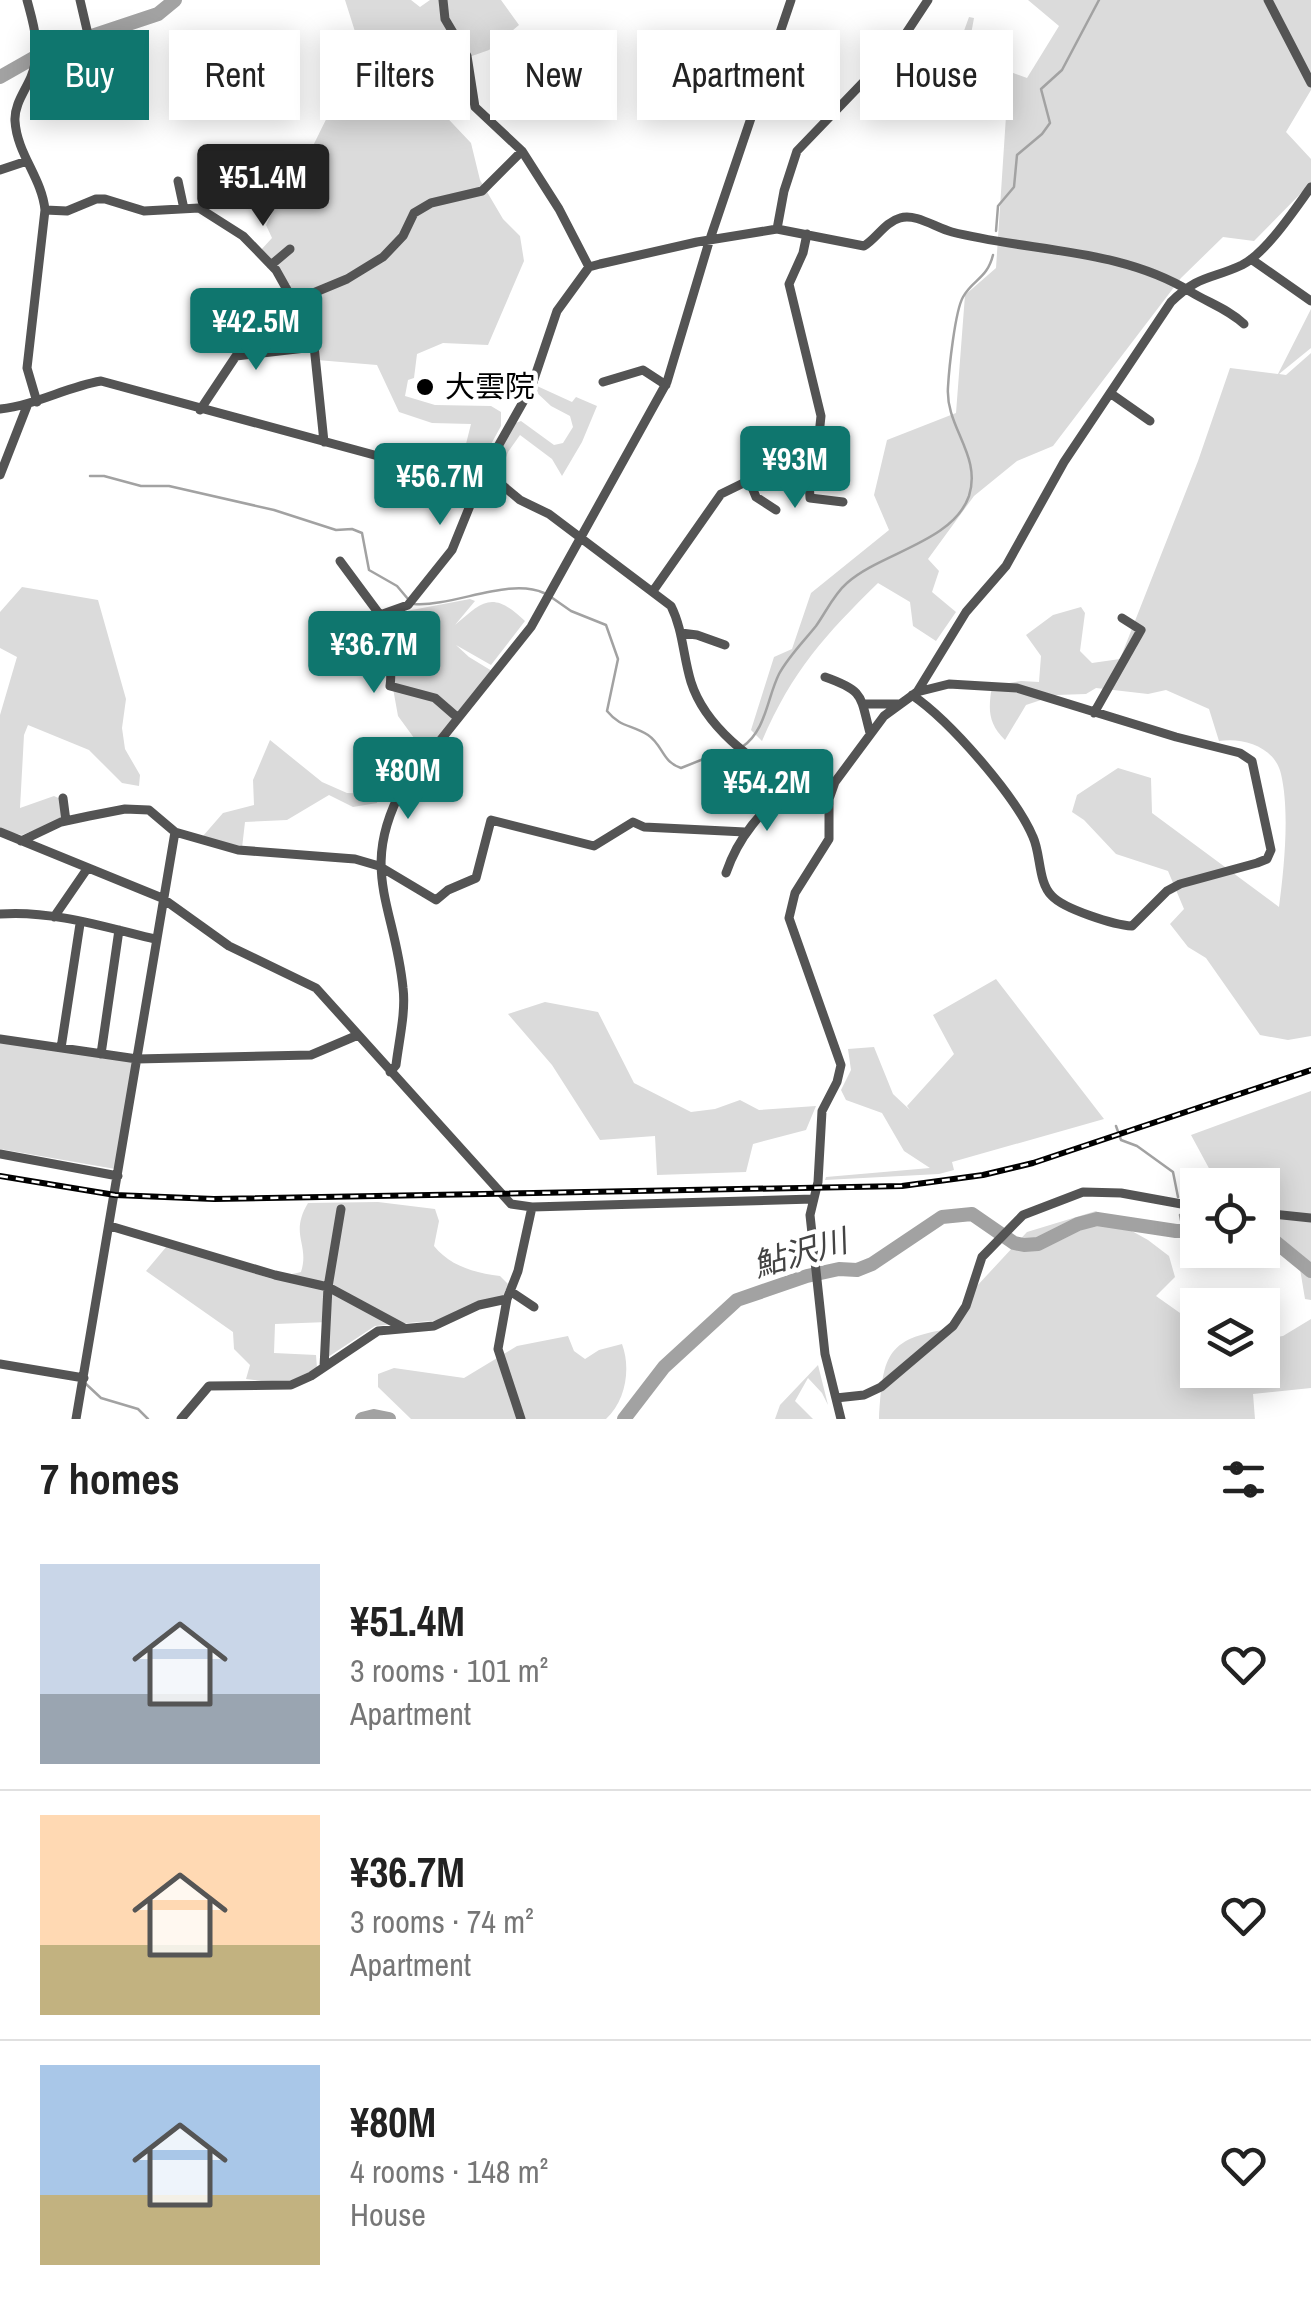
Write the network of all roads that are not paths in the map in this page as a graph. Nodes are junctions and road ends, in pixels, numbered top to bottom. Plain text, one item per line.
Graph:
1 (26, 0) edge
2 (80, 0) edge
3 (443, 0) edge
4 (791, 0) edge
5 (928, 0) edge
6 (1268, 0) edge
7 (87, 30) dead end
8 (1311, 83) edge
9 (522, 151) junction
10 (26, 161) junction
11 (0, 170) edge
12 (178, 181) dead end
13 (1311, 187) edge
14 (184, 209) junction
15 (45, 210) junction
16 (778, 230) junction
17 (807, 234) junction
18 (709, 242) junction
19 (290, 248) dead end
20 (1251, 259) junction
21 (271, 265) junction
22 (589, 267) junction
23 (1186, 288) junction
24 (294, 300) junction
25 (1311, 301) edge
26 (1244, 324) dead end
27 (314, 346) junction
28 (603, 382) dead end
29 (666, 384) junction
30 (1110, 393) junction
31 (32, 404) junction
32 (0, 409) edge
33 (200, 410) junction
34 (1150, 421) dead end
35 (324, 442) junction
36 (808, 463) junction
37 (484, 471) junction
38 (0, 475) edge
39 (749, 480) junction
40 (843, 502) dead end
41 (776, 510) dead end
42 (580, 537) junction
43 (340, 561) dead end
44 (653, 592) junction
45 (380, 615) junction
46 (1122, 618) dead end
47 (681, 633) junction
48 (726, 646) dead end
49 (824, 677) dead end
50 (914, 694) junction
51 (864, 704) junction
52 (900, 704) junction
53 (1094, 713) junction
54 (458, 718) junction
55 (870, 733) junction
56 (792, 785) junction
57 (63, 798) dead end
58 (829, 808) junction
59 (66, 821) junction
60 (0, 832) edge
61 (175, 832) junction
62 (745, 832) junction
63 (21, 840) junction
64 (379, 866) junction
65 (87, 869) junction
66 (726, 874) dead end
67 (162, 898) junction
68 (0, 914) edge
69 (54, 917) junction
70 (80, 924) junction
71 (119, 930) junction
72 (154, 939) junction
73 (358, 1035) junction
74 (0, 1039) edge
75 (61, 1048) junction
76 (100, 1054) junction
77 (137, 1059) junction
78 (390, 1072) junction
79 (0, 1154) edge
80 (118, 1176) junction
81 (813, 1199) junction
82 (1180, 1204) edge
83 (532, 1207) junction
84 (341, 1209) dead end
85 (1280, 1215) edge
86 (1311, 1218) edge
87 (110, 1226) junction
88 (328, 1287) junction
89 (508, 1295) junction
90 (534, 1306) dead end
91 (406, 1329) junction
92 (0, 1364) edge
93 (324, 1367) junction
94 (84, 1378) junction
95 (836, 1398) junction
96 (76, 1419) edge
97 (181, 1419) edge
98 (520, 1419) edge
99 (841, 1419) edge

1 - 10 street
2 - 7 street
3 - 9 street
4 - 18 street
5 - 16 street
6 - 8 street
9 - 22 street
9 - 24 street
10 - 11 street
10 - 15 street
12 - 14 street
13 - 20 street
14 - 15 street
14 - 21 street
15 - 31 street
16 - 17 street
16 - 18 street
17 - 23 street
17 - 36 street
18 - 22 street
18 - 29 street
19 - 21 street
20 - 23 street
20 - 25 street
21 - 24 street
22 - 37 street
23 - 26 street
23 - 30 street
24 - 27 street
27 - 33 street
27 - 35 street
28 - 29 street
29 - 42 street
30 - 34 street
30 - 50 street
31 - 32 street
31 - 33 street
31 - 38 street
33 - 35 street
35 - 37 street
36 - 39 street
36 - 40 street
37 - 42 street
37 - 45 street
39 - 41 street
39 - 44 street
42 - 44 street
42 - 54 street
43 - 45 street
44 - 47 street
45 - 54 street
46 - 53 street
47 - 48 street
47 - 56 street
49 - 51 street
50 - 52 street
50 - 53 street
50 - 53 street
51 - 52 street
51 - 55 street
52 - 55 street
54 - 64 street
55 - 58 street
56 - 58 street
56 - 62 street
57 - 59 street
58 - 81 street
59 - 61 street
59 - 63 street
60 - 63 street
61 - 64 street
61 - 67 street
62 - 64 street
62 - 66 street
63 - 65 street
64 - 78 street
65 - 67 street
65 - 69 street
67 - 72 street
67 - 73 street
68 - 69 street
69 - 70 street
70 - 71 street
70 - 75 street
71 - 72 street
71 - 76 street
72 - 77 street
73 - 77 street
73 - 78 street
74 - 75 street
75 - 76 street
76 - 77 street
77 - 80 street
78 - 83 street
79 - 80 street
80 - 87 street
81 - 83 street
81 - 95 street
82 - 95 street
83 - 89 street
84 - 88 street
85 - 86 street
87 - 88 street
87 - 94 street
88 - 91 street
88 - 93 street
89 - 90 street
89 - 91 street
89 - 98 street
91 - 93 street
92 - 94 street
93 - 97 street
94 - 96 street
95 - 99 street

